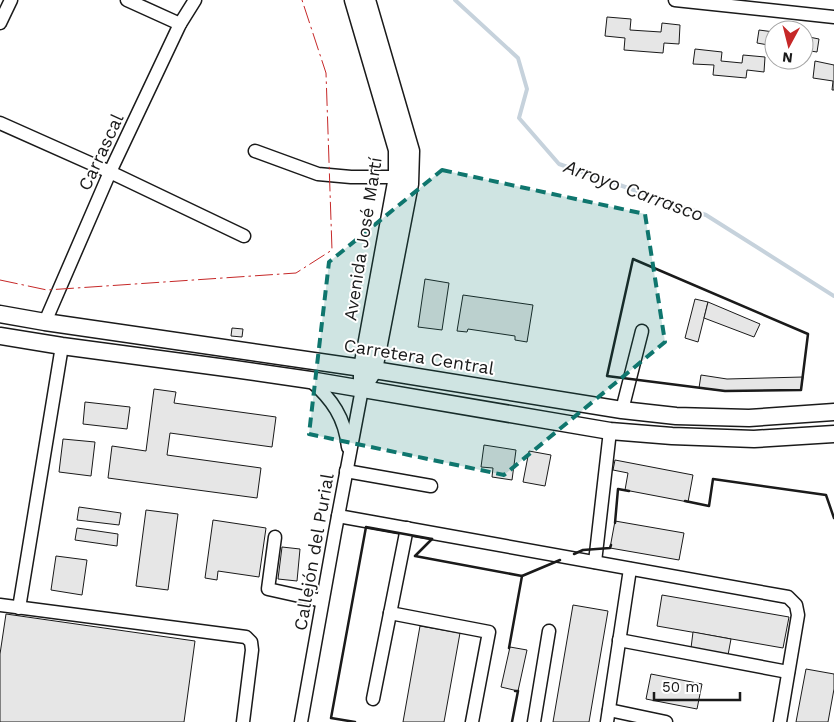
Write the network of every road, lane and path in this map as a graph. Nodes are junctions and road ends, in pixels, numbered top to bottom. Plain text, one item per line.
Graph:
1 (11, 0) edge
2 (127, 0) edge
3 (195, 0) edge
4 (353, 0) edge
5 (368, 0) edge
6 (675, 0) edge
7 (834, 17) edge
8 (0, 23) edge
9 (180, 24) junction
10 (0, 123) edge
11 (256, 151) dead end
12 (110, 172) junction
13 (397, 178) junction
14 (244, 236) dead end
15 (0, 314) edge
16 (45, 322) junction
17 (642, 331) dead end
18 (0, 336) edge
19 (62, 346) junction
20 (368, 369) junction
21 (310, 380) junction
22 (362, 389) junction
23 (622, 410) junction
24 (834, 412) edge
25 (610, 430) junction
26 (834, 434) edge
27 (349, 455) junction
28 (346, 471) junction
29 (431, 486) dead end
30 (338, 516) junction
31 (407, 528) junction
32 (275, 537) dead end
33 (595, 562) junction
34 (630, 569) junction
35 (322, 601) junction
36 (0, 605) edge
37 (19, 608) junction
38 (390, 613) junction
39 (549, 631) dead end
40 (620, 640) junction
41 (788, 672) junction
42 (374, 699) dead end
43 (608, 716) edge
44 (243, 722) edge
45 (300, 722) edge
46 (472, 722) edge
47 (534, 722) edge
48 (666, 722) edge
49 (780, 722) edge

1 - 8 street
2 - 9 street
3 - 9 street, Carrascal
4 - 13 main road, Avenida José Martí
5 - 20 main road, Avenida José Martí
6 - 7 street
9 - 12 street, Carrascal
10 - 12 street
11 - 13 street
12 - 14 street
12 - 16 street, Carrascal
13 - 20 main road, Avenida José Martí
15 - 16 main road, Carretera Central
16 - 20 main road, Carretera Central
17 - 23 street
18 - 19 main road
19 - 21 main road
19 - 37 street
20 - 22 main road, Avenida José Martí
20 - 23 main road, Carretera Central
21 - 22 main road
21 - 27 street
22 - 25 main road
22 - 27 street, Callejón del Purial
23 - 24 main road, Carretera Central
23 - 25 main road
25 - 26 main road
25 - 33 street
27 - 28 street, Callejón del Purial
28 - 29 street
28 - 30 street, Callejón del Purial
30 - 31 street
30 - 35 street, Callejón del Purial
31 - 33 street
31 - 38 street
32 - 35 street
33 - 34 street
34 - 40 street
34 - 41 street
35 - 45 street, Callejón del Purial
36 - 37 street
37 - 44 street
38 - 42 street
38 - 46 street
39 - 47 street
40 - 41 street
40 - 43 street
41 - 49 street
43 - 48 street

